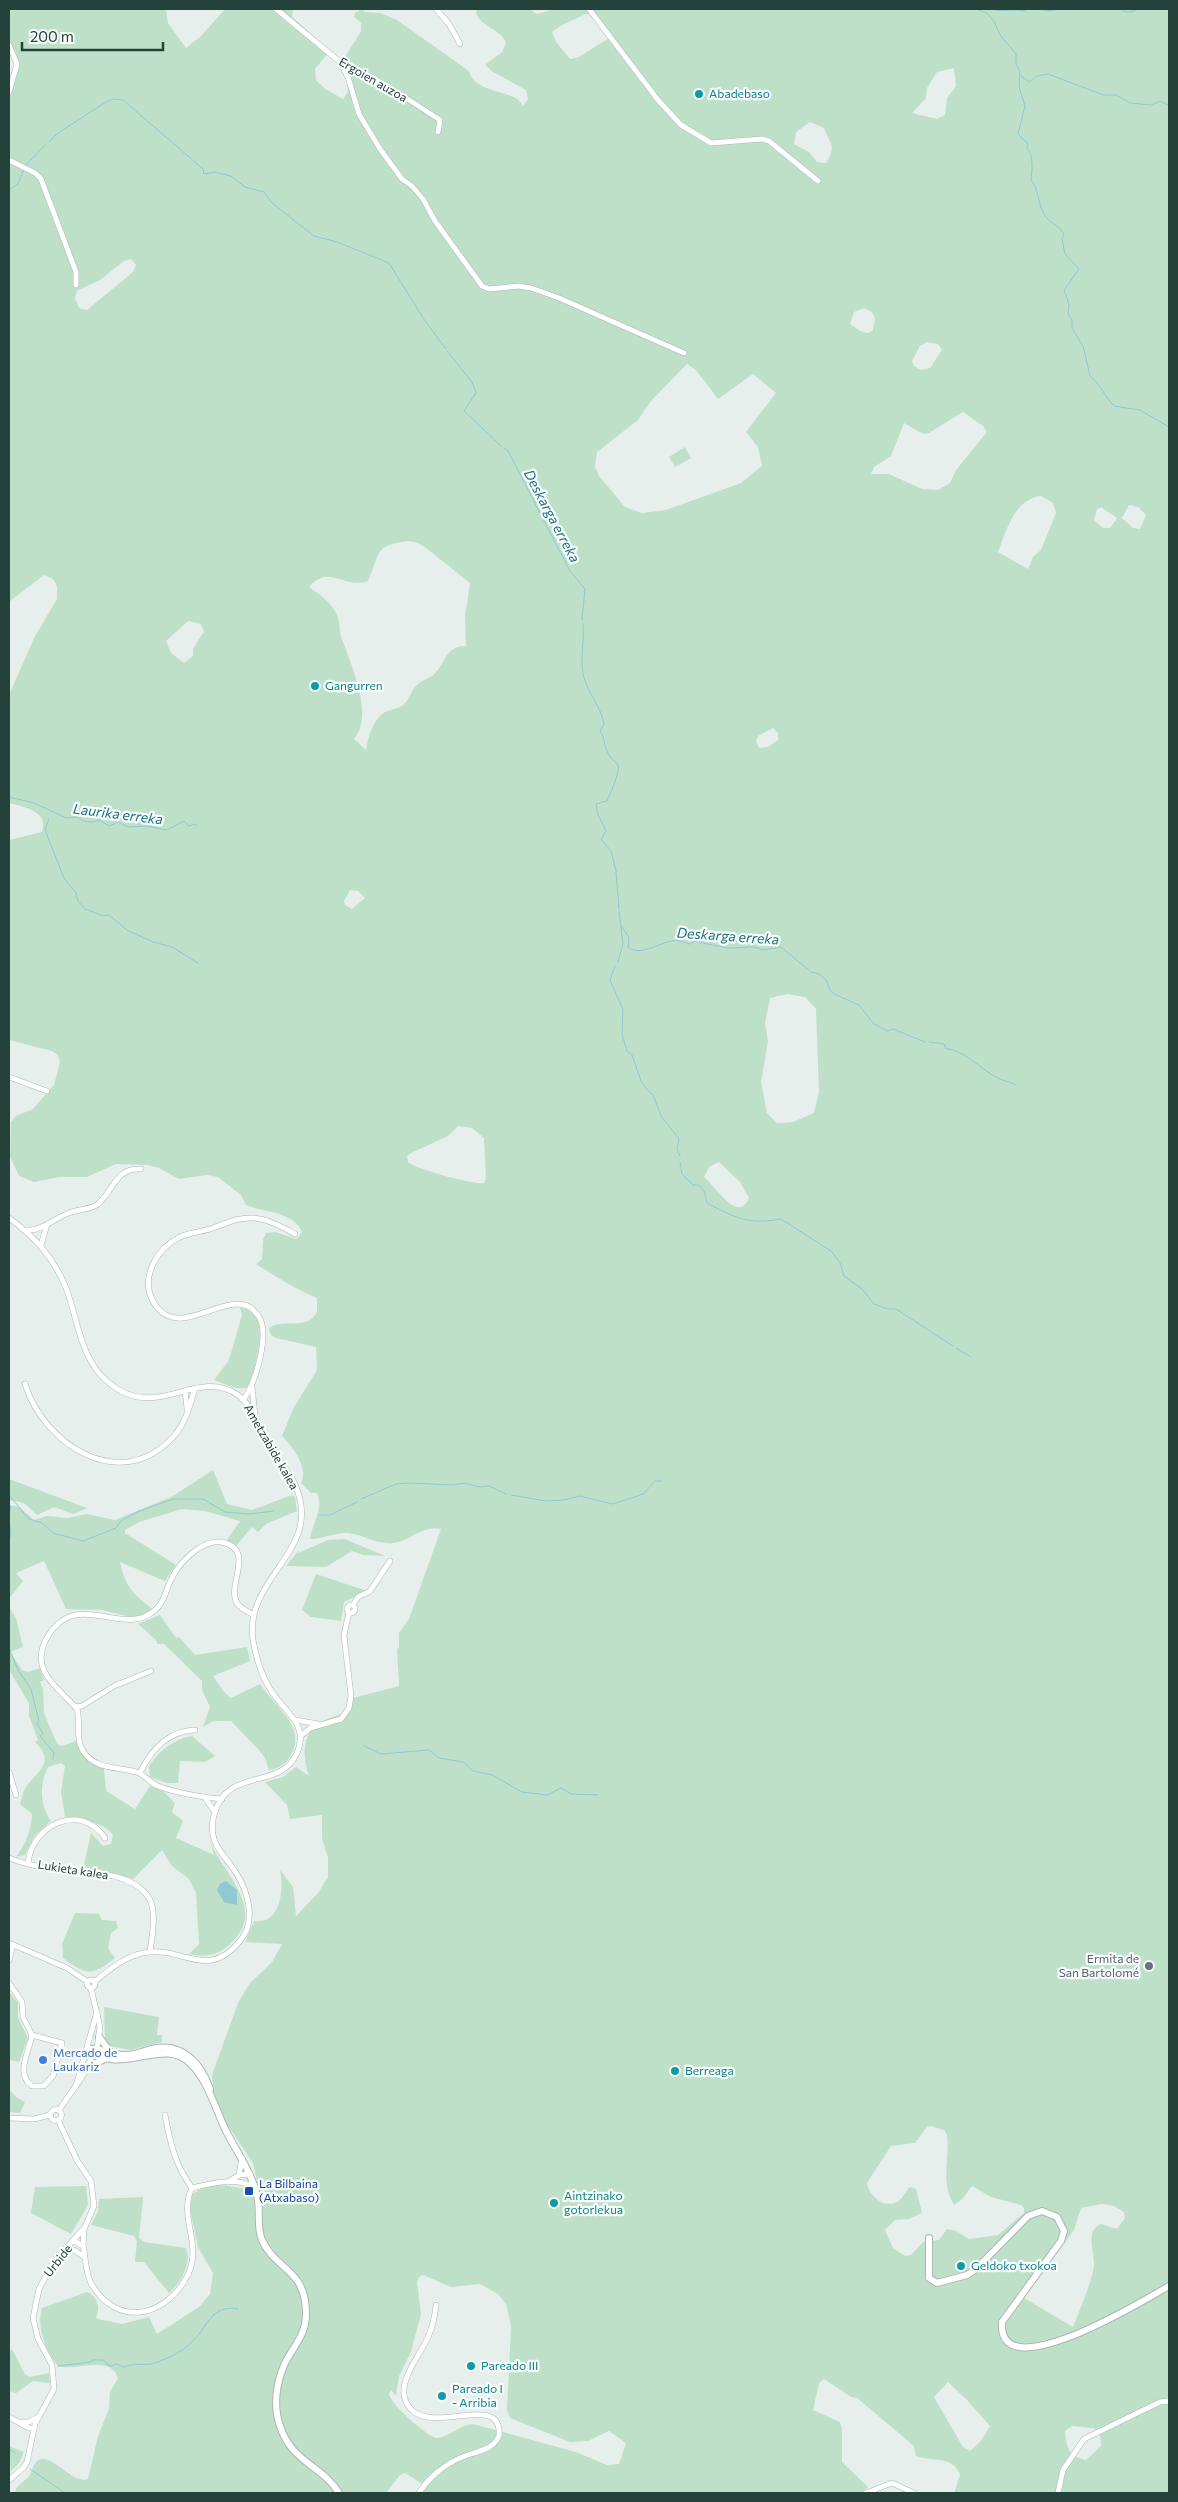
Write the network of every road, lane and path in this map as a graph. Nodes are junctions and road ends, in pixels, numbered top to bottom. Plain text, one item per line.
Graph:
1 (276, 9) edge
2 (436, 9) edge
3 (588, 9) edge
4 (460, 44) dead end
5 (9, 45) edge
6 (340, 62) junction
7 (9, 92) edge
8 (438, 132) dead end
9 (9, 160) edge
10 (818, 181) dead end
11 (76, 285) dead end
12 (684, 353) dead end
13 (9, 1077) edge
14 (47, 1091) dead end
15 (141, 1169) dead end
16 (9, 1218) edge
17 (26, 1231) junction
18 (42, 1231) junction
19 (295, 1234) dead end
20 (34, 1238) junction
21 (41, 1245) junction
22 (25, 1384) dead end
23 (252, 1387) junction
24 (195, 1388) junction
25 (185, 1391) junction
26 (243, 1400) junction
27 (188, 1413) junction
28 (255, 1417) junction
29 (390, 1561) dead end
30 (252, 1614) junction
31 (151, 1671) dead end
32 (88, 1703) junction
33 (75, 1707) junction
34 (78, 1718) junction
35 (296, 1720) junction
36 (319, 1725) junction
37 (195, 1730) dead end
38 (300, 1736) junction
39 (9, 1772) edge
40 (140, 1774) junction
41 (16, 1795) dead end
42 (205, 1798) junction
43 (222, 1799) junction
44 (215, 1812) junction
45 (105, 1838) dead end
46 (9, 1858) edge
47 (28, 1863) junction
48 (152, 1940) junction
49 (11, 1944) edge
50 (150, 1952) junction
51 (156, 1952) junction
52 (9, 1960) edge
53 (88, 1982) junction
54 (94, 1982) junction
55 (9, 1983) edge
56 (91, 1988) junction
57 (97, 2012) junction
58 (32, 2035) junction
59 (99, 2037) junction
60 (93, 2050) junction
61 (114, 2054) junction
62 (106, 2059) junction
63 (88, 2066) junction
64 (76, 2086) junction
65 (59, 2110) junction
66 (50, 2115) junction
67 (165, 2115) dead end
68 (9, 2118) edge
69 (221, 2118) junction
70 (58, 2120) junction
71 (242, 2158) junction
72 (250, 2174) junction
73 (239, 2175) junction
74 (228, 2182) junction
75 (241, 2182) junction
76 (192, 2188) junction
77 (254, 2188) junction
78 (85, 2227) junction
79 (929, 2238) dead end
80 (74, 2241) junction
81 (83, 2246) junction
82 (64, 2250) junction
83 (79, 2253) junction
84 (84, 2257) junction
85 (1169, 2286) edge
86 (436, 2305) dead end
87 (1169, 2400) edge
88 (38, 2417) junction
89 (9, 2418) edge
90 (27, 2424) junction
91 (34, 2428) junction
92 (33, 2436) junction
93 (9, 2480) edge
94 (339, 2493) edge
95 (419, 2493) edge
96 (866, 2493) edge
97 (914, 2493) edge
98 (1058, 2493) edge

1 - 6 street, Ergoien auzoa
2 - 4 street
3 - 10 street
5 - 7 street
6 - 8 street, Ergoien auzoa
6 - 12 street
9 - 11 street
13 - 14 street
15 - 18 street
16 - 17 street, Ametzabide kalea
17 - 18 street
17 - 20 street, Ametzabide kalea
18 - 20 street
18 - 21 street
19 - 23 street
20 - 21 street, Ametzabide kalea
21 - 25 street, Ametzabide kalea
22 - 27 street
23 - 26 street
23 - 28 street
24 - 25 street, Ametzabide kalea
24 - 26 street, Ametzabide kalea
24 - 27 street
25 - 27 street
26 - 28 street, Ametzabide kalea
28 - 30 street, Ametzabide kalea
29 - 36 street
30 - 33 street
30 - 35 street
31 - 32 street
32 - 33 street
32 - 34 street
33 - 34 street
34 - 40 street
35 - 36 street
35 - 38 street
36 - 38 street
37 - 40 street
38 - 43 street
39 - 41 street
40 - 42 street
42 - 43 street
42 - 44 street
43 - 44 street
44 - 51 street
45 - 47 street
46 - 47 street, Lukieta kalea
47 - 48 street, Lukieta kalea
48 - 50 street, Lukieta kalea
48 - 51 street, Lukieta kalea
49 - 52 street
49 - 53 street
50 - 51 street
50 - 54 street
53 - 54 street
53 - 56 street
54 - 56 street
55 - 58 street
56 - 57 street
57 - 59 street
57 - 60 street
58 - 58 street
59 - 60 street
59 - 61 street
60 - 61 street
60 - 62 street
60 - 63 street
60 - 64 street
61 - 69 street
62 - 63 street
62 - 69 street
63 - 64 street
64 - 65 street
65 - 66 street
65 - 70 street
66 - 68 street
66 - 70 street
67 - 76 street
69 - 71 street
70 - 78 street, Urbide
71 - 72 street
71 - 73 street
72 - 73 street
72 - 75 street
72 - 77 street
73 - 74 street
74 - 75 street
74 - 76 street
75 - 77 street
76 - 84 street
77 - 94 street
78 - 80 street, Urbide
78 - 81 street
79 - 85 street
80 - 81 street
80 - 82 street, Urbide
80 - 83 street
81 - 84 street
82 - 83 street
82 - 88 street, Urbide
83 - 84 street
86 - 95 street
87 - 98 street
88 - 90 street
88 - 91 street, Urbide
89 - 90 street
90 - 91 street
90 - 92 street
91 - 92 street, Urbide
92 - 93 street, Urbide
96 - 97 street

